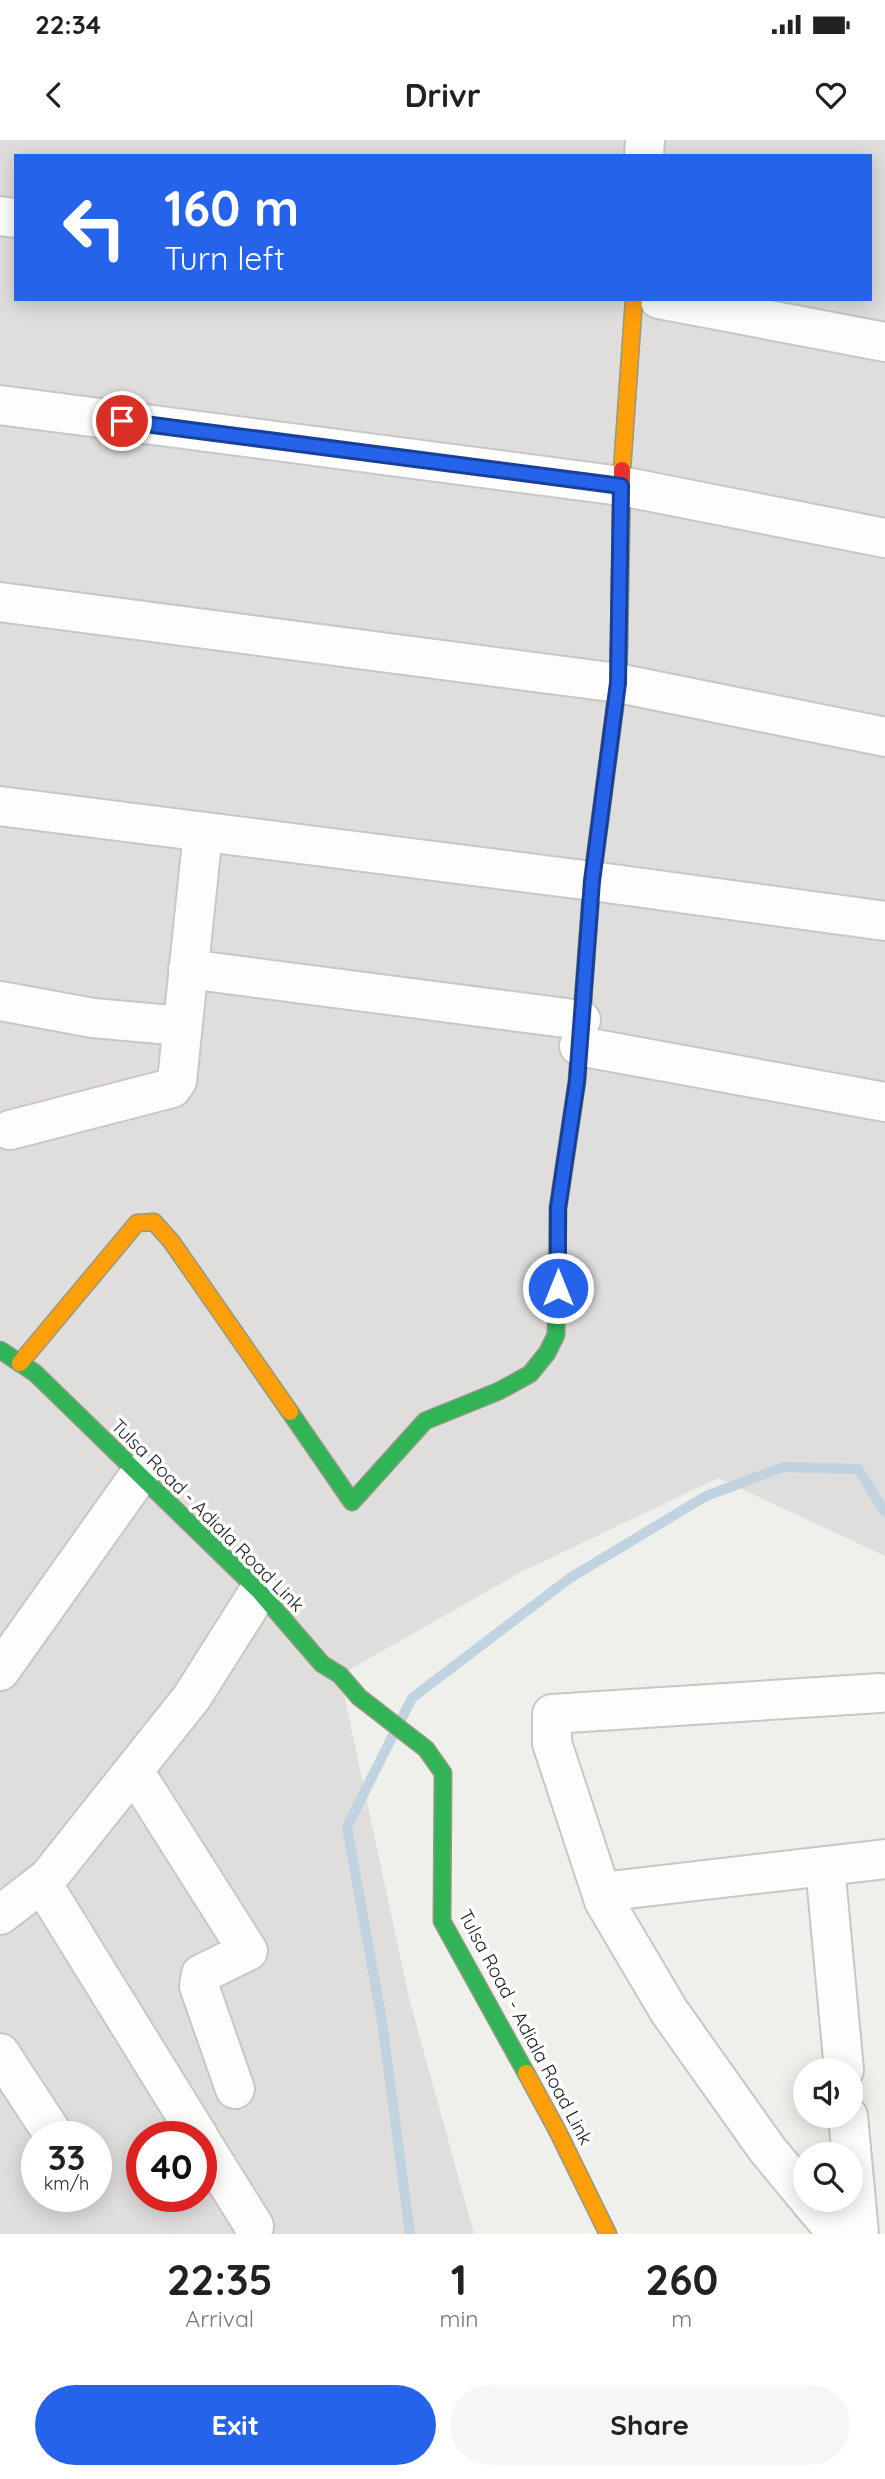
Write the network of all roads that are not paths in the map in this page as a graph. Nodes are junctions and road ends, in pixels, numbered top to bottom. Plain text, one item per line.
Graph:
1 (634, 301) edge
2 (670, 301) edge
3 (885, 342) edge
4 (0, 405) edge
5 (621, 486) junction
6 (885, 538) edge
7 (0, 602) edge
8 (618, 683) junction
9 (885, 737) edge
10 (0, 806) edge
11 (203, 832) junction
12 (592, 881) junction
13 (885, 922) edge
14 (188, 969) junction
15 (0, 1001) edge
16 (182, 1026) junction
17 (580, 1033) junction
18 (885, 1102) edge
19 (10, 1130) dead end
20 (0, 1350) edge
21 (20, 1363) junction
22 (140, 1474) junction
23 (259, 1591) junction
24 (0, 1671) edge
25 (880, 1693) dead end
26 (134, 1771) junction
27 (885, 1859) edge
28 (825, 1866) junction
29 (42, 1884) junction
30 (601, 1892) junction
31 (0, 1915) edge
32 (0, 2053) edge
33 (843, 2058) edge
34 (235, 2089) dead end
35 (45, 2121) edge
36 (189, 2121) edge
37 (849, 2128) edge
38 (217, 2166) edge
39 (793, 2180) edge
40 (829, 2212) edge
41 (254, 2226) dead end
42 (860, 2230) edge
43 (608, 2234) edge

1 - 5 street
2 - 3 street
4 - 5 street
5 - 6 street
5 - 8 street
7 - 8 street
8 - 9 street
8 - 12 street
10 - 11 street
11 - 12 street
11 - 14 street
12 - 13 street
12 - 17 street
14 - 16 street
14 - 17 street
15 - 16 street
16 - 19 street
17 - 18 street
17 - 21 street
20 - 21 street, Tulsa Road - Adiala Road Link
21 - 22 street, Tulsa Road - Adiala Road Link
22 - 23 street, Tulsa Road - Adiala Road Link
22 - 24 street
23 - 26 street
23 - 43 street, Tulsa Road - Adiala Road Link
25 - 30 street
26 - 29 street
26 - 34 street
27 - 28 street
28 - 30 street
28 - 33 street
29 - 31 street
29 - 36 street
30 - 39 street
32 - 35 street
37 - 42 street
38 - 41 street
40 - 42 street

